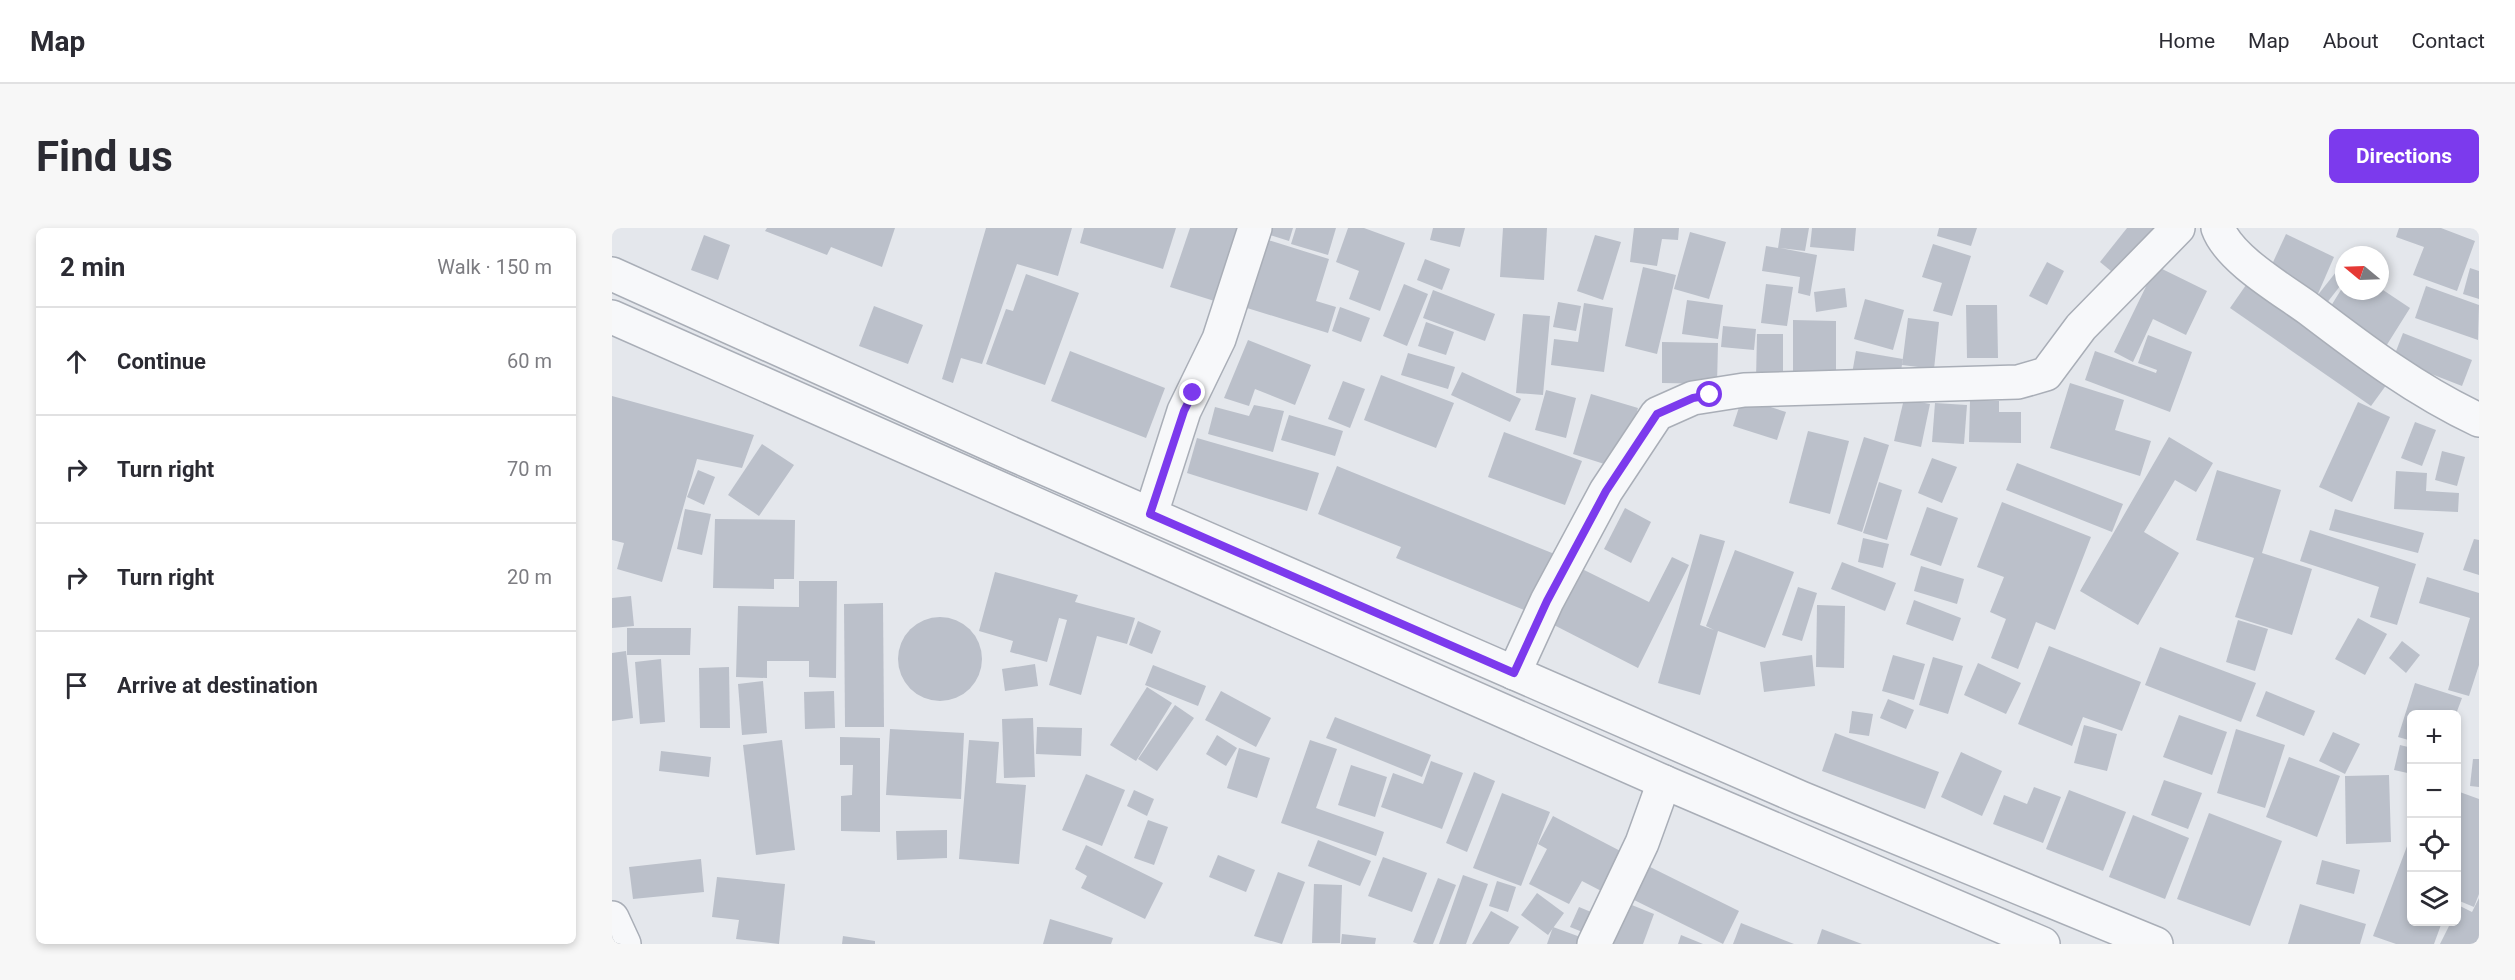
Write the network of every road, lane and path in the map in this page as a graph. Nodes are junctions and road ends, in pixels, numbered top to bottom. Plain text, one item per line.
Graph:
1 (1255, 228) edge
2 (2178, 228) edge
3 (2218, 228) edge
4 (612, 274) edge
5 (612, 317) edge
6 (2479, 420) edge
7 (1150, 514) junction
8 (1514, 673) junction
9 (1664, 782) junction
10 (612, 918) edge
11 (624, 944) edge
12 (1594, 944) edge
13 (2043, 944) edge
14 (2156, 944) edge

1 - 7 street
2 - 8 street
3 - 6 street
4 - 7 street
5 - 9 street
7 - 8 street
8 - 14 street
9 - 12 street
9 - 13 street
10 - 11 street

